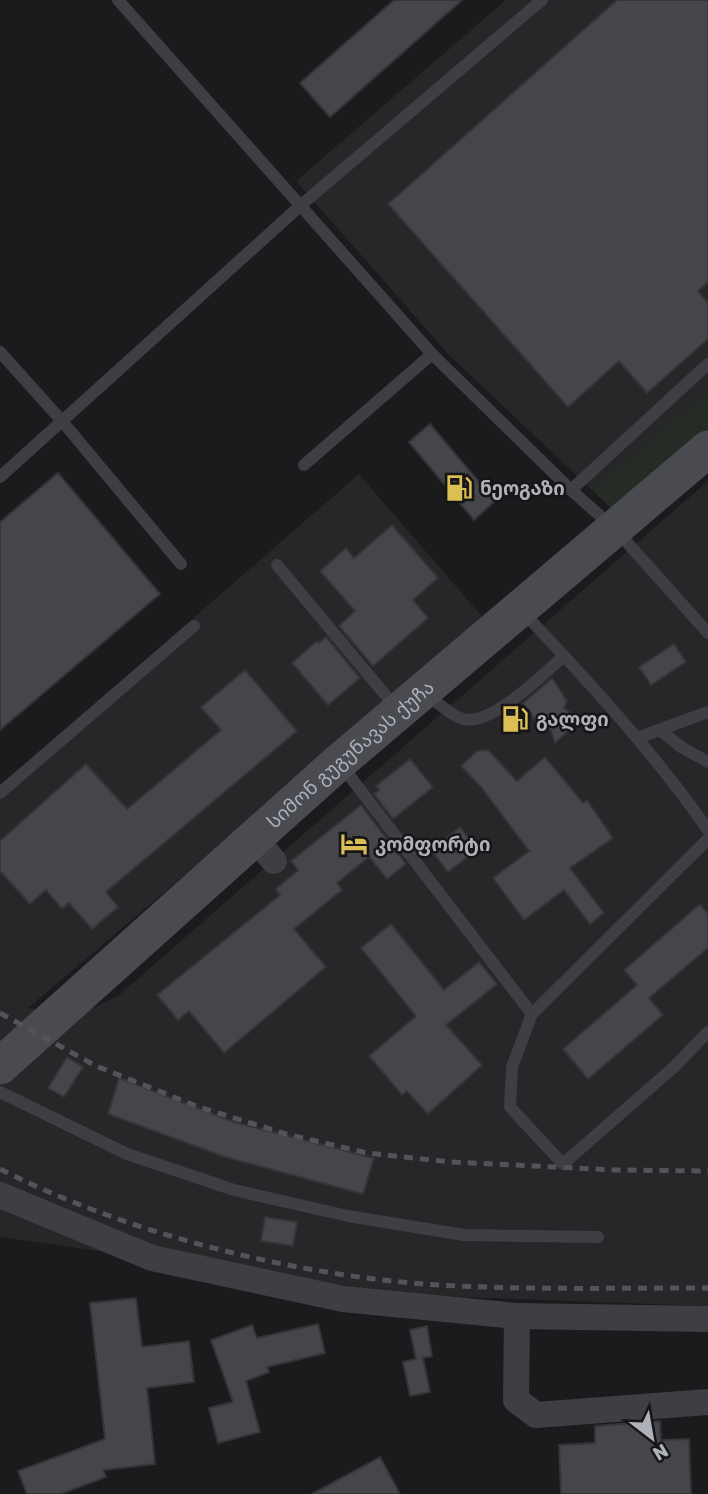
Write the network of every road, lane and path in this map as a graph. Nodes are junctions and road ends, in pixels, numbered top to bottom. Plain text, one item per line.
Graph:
1 (118, 0) edge
2 (542, 0) edge
3 (300, 206) junction
4 (0, 352) edge
5 (432, 354) junction
6 (708, 364) edge
7 (62, 421) junction
8 (708, 449) edge
9 (304, 464) dead end
10 (0, 477) edge
11 (571, 490) junction
12 (615, 529) junction
13 (181, 564) dead end
14 (277, 565) dead end
15 (521, 609) junction
16 (194, 626) dead end
17 (708, 633) edge
18 (564, 656) junction
19 (411, 702) junction
20 (708, 712) edge
21 (660, 730) junction
22 (637, 738) junction
23 (340, 762) junction
24 (708, 762) edge
25 (0, 793) edge
26 (708, 830) edge
27 (708, 839) edge
28 (532, 1014) junction
29 (708, 1032) edge
30 (0, 1066) edge
31 (0, 1092) edge
32 (0, 1195) edge
33 (598, 1237) dead end
34 (516, 1316) junction
35 (708, 1319) edge
36 (708, 1402) edge

1 - 3 lane
2 - 3 lane
3 - 5 lane
3 - 7 lane
4 - 7 lane
5 - 9 lane
5 - 11 lane
6 - 11 lane
7 - 10 lane
7 - 13 lane
8 - 12 main road, სიმონ გუგუნავას ქუჩა
11 - 12 lane
12 - 15 main road, სიმონ გუგუნავას ქუჩა
12 - 17 lane
14 - 19 lane
15 - 18 lane
15 - 19 main road, სიმონ გუგუნავას ქუჩა
16 - 25 lane
18 - 19 lane
18 - 22 lane
19 - 23 main road, სიმონ გუგუნავას ქუჩა
20 - 21 lane
21 - 22 lane
21 - 24 lane
22 - 26 lane
23 - 28 lane
23 - 30 main road, სიმონ გუგუნავას ქუჩა
27 - 28 lane
28 - 29 lane
31 - 33 lane
32 - 34 street
34 - 35 street
34 - 36 street

